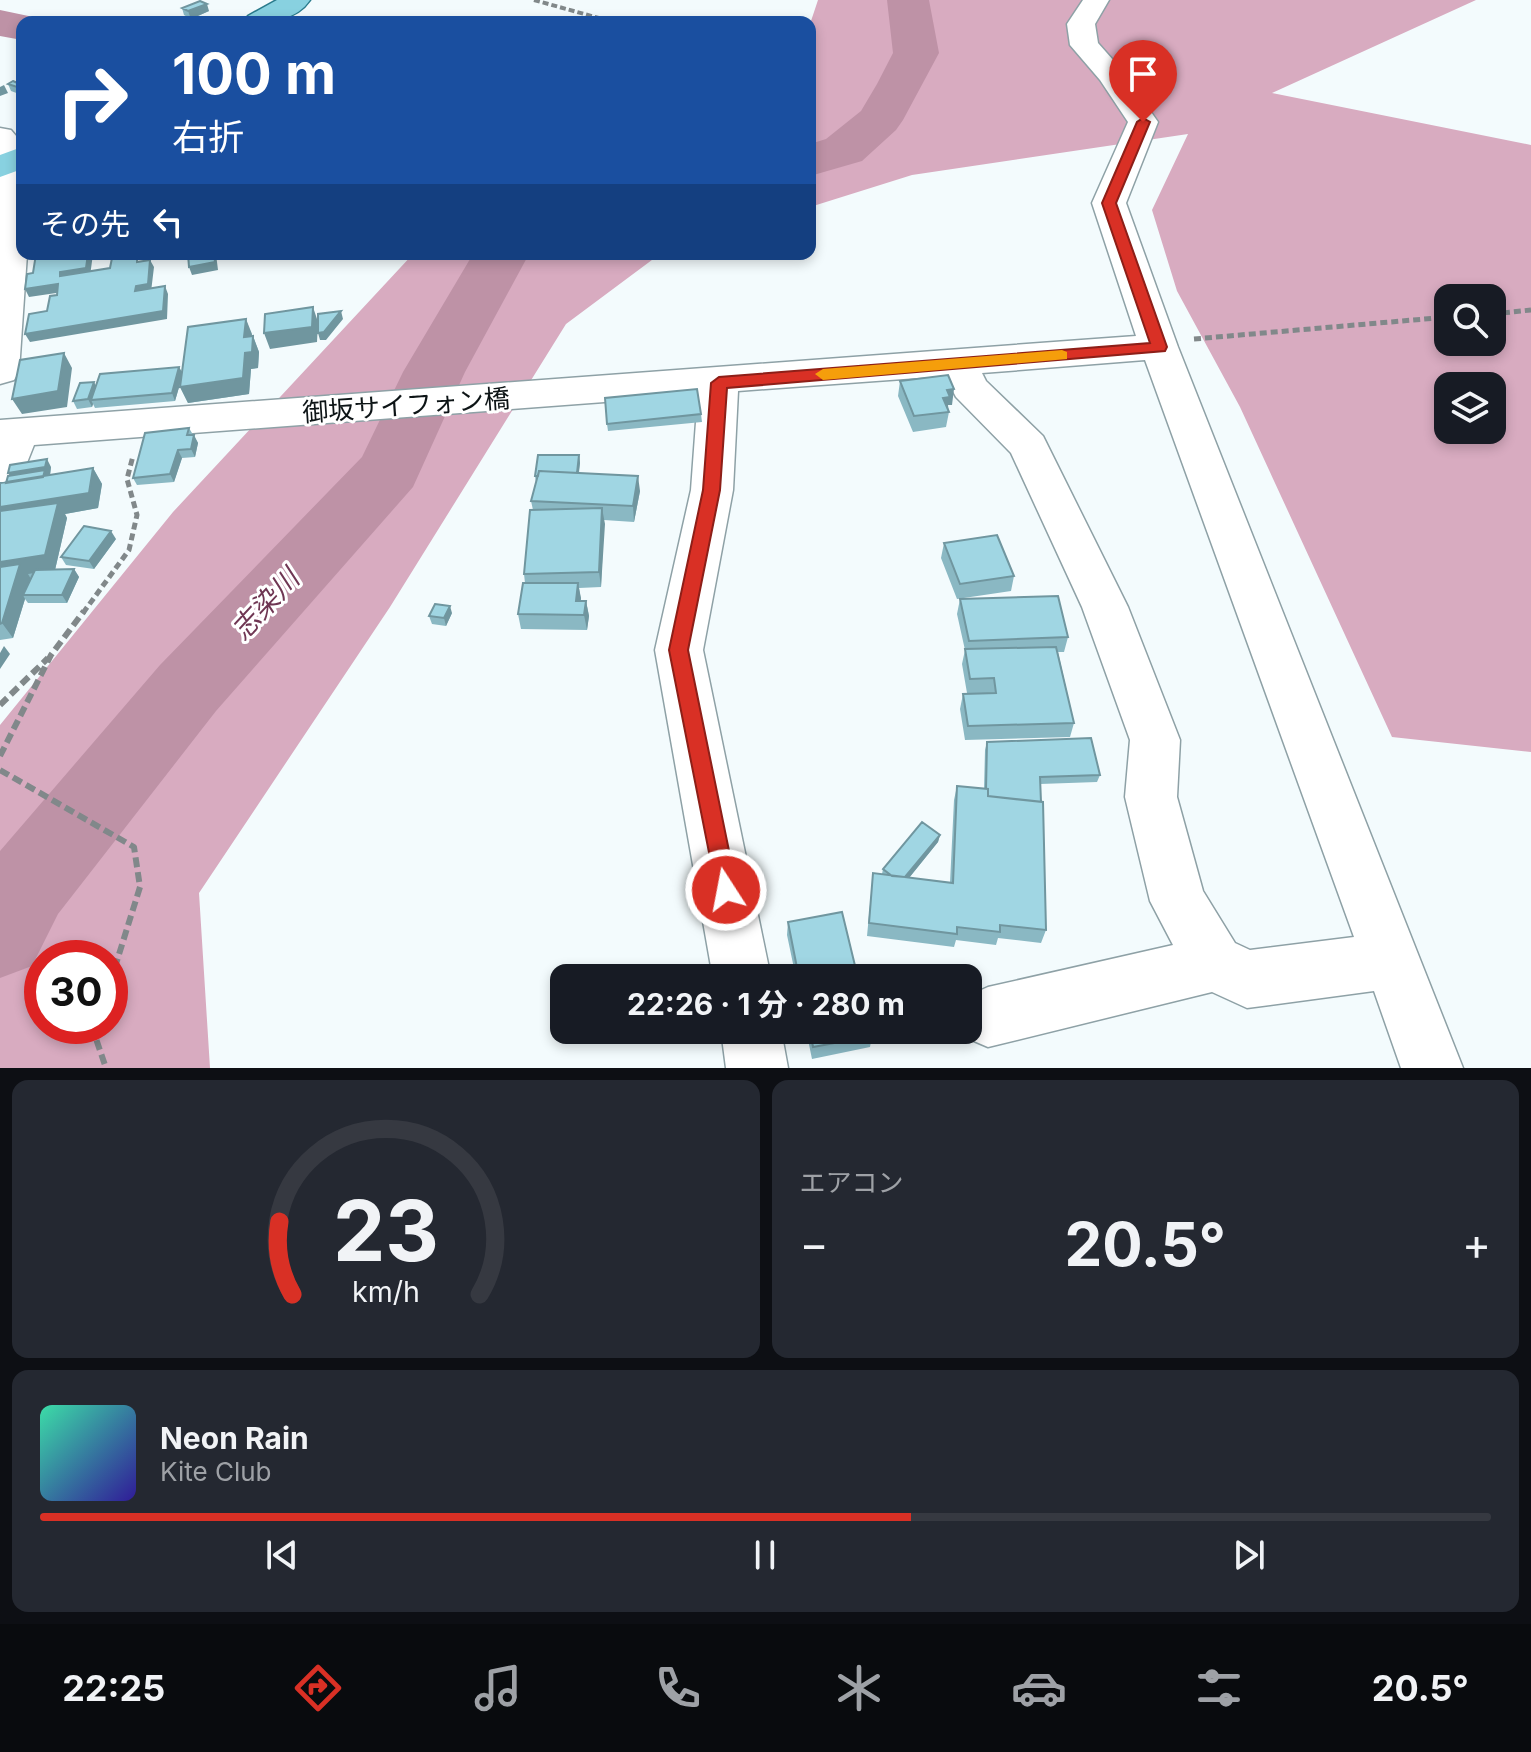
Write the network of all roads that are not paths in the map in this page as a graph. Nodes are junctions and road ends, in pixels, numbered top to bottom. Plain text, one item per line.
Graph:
1 (297, 0) edge
2 (1096, 0) edge
3 (269, 16) edge
4 (10, 155) edge
5 (1159, 347) junction
6 (959, 364) junction
7 (0, 371) edge
8 (719, 383) junction
9 (9, 434) edge
10 (0, 482) edge
11 (1392, 961) junction
12 (1215, 963) junction
13 (739, 964) edge
14 (988, 1017) dead end
15 (753, 1044) edge
16 (757, 1068) edge
17 (1432, 1068) edge

1 - 3 main road
2 - 5 street
4 - 7 street
5 - 6 street, 御坂サイフォン橋
5 - 11 street
6 - 8 street, 御坂サイフォン橋
6 - 12 street
8 - 9 street, 御坂サイフォン橋
8 - 13 street
9 - 10 street
11 - 12 street
11 - 17 street
12 - 14 street
15 - 16 street

